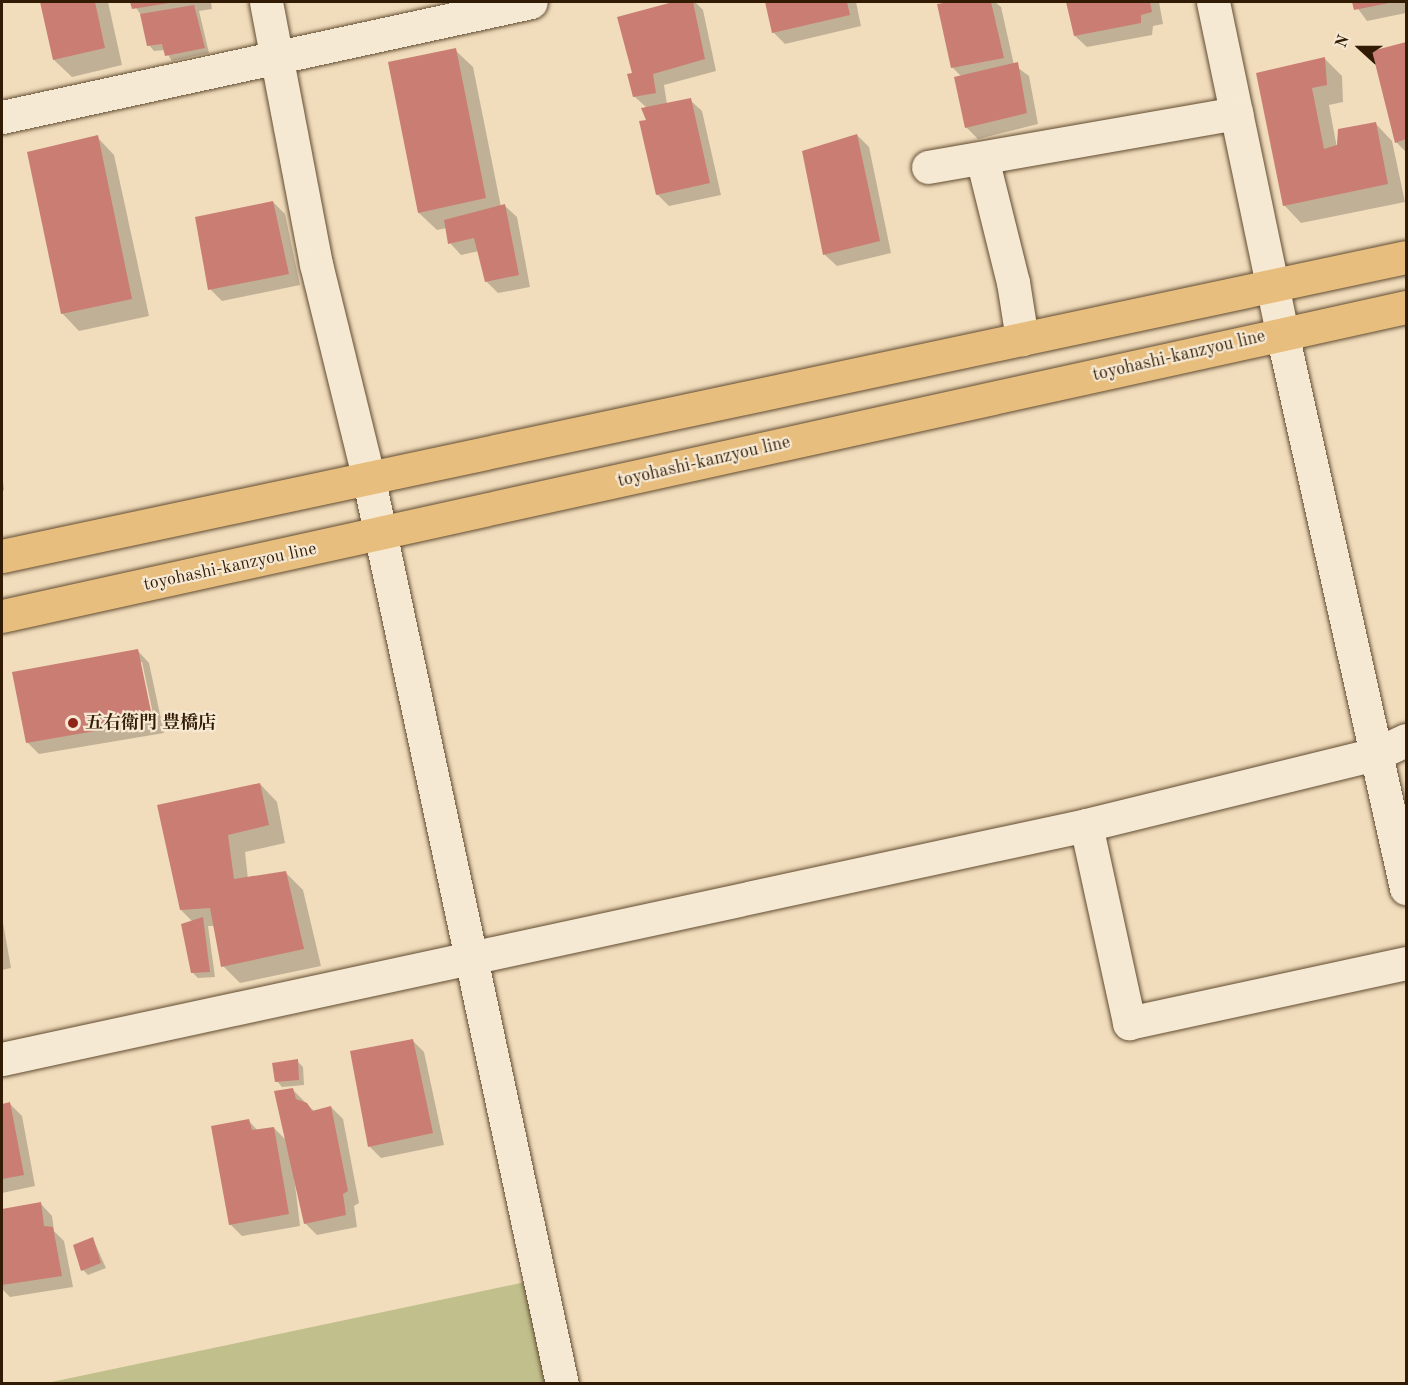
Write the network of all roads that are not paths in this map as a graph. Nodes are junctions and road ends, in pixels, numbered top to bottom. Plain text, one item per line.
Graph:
1 (266, 2) edge
2 (531, 2) edge
3 (1213, 2) edge
4 (279, 57) junction
5 (1236, 113) junction
6 (2, 117) edge
7 (982, 158) junction
8 (928, 167) dead end
9 (1407, 257) edge
10 (1272, 287) junction
11 (1407, 307) edge
12 (1282, 333) junction
13 (1022, 339) junction
14 (368, 476) junction
15 (380, 534) junction
16 (2, 556) edge
17 (2, 616) edge
18 (1407, 740) edge
19 (1376, 754) junction
20 (1086, 825) junction
21 (1407, 888) edge
22 (469, 961) junction
23 (1407, 963) edge
24 (2, 1059) edge
25 (562, 1383) edge

1 - 4 street
2 - 4 street
3 - 5 street
4 - 6 street
4 - 14 street
5 - 7 street
5 - 10 street
7 - 8 street
7 - 13 street
9 - 10 main road
10 - 12 street
10 - 13 main road
11 - 12 main road, toyohashi-kanzyou line
12 - 15 main road, toyohashi-kanzyou line
12 - 19 street
13 - 14 main road
14 - 15 street
14 - 16 main road
15 - 17 main road, toyohashi-kanzyou line
15 - 22 street
18 - 19 street
19 - 20 street
19 - 21 street
20 - 22 street
20 - 23 street
22 - 24 street
22 - 25 street

